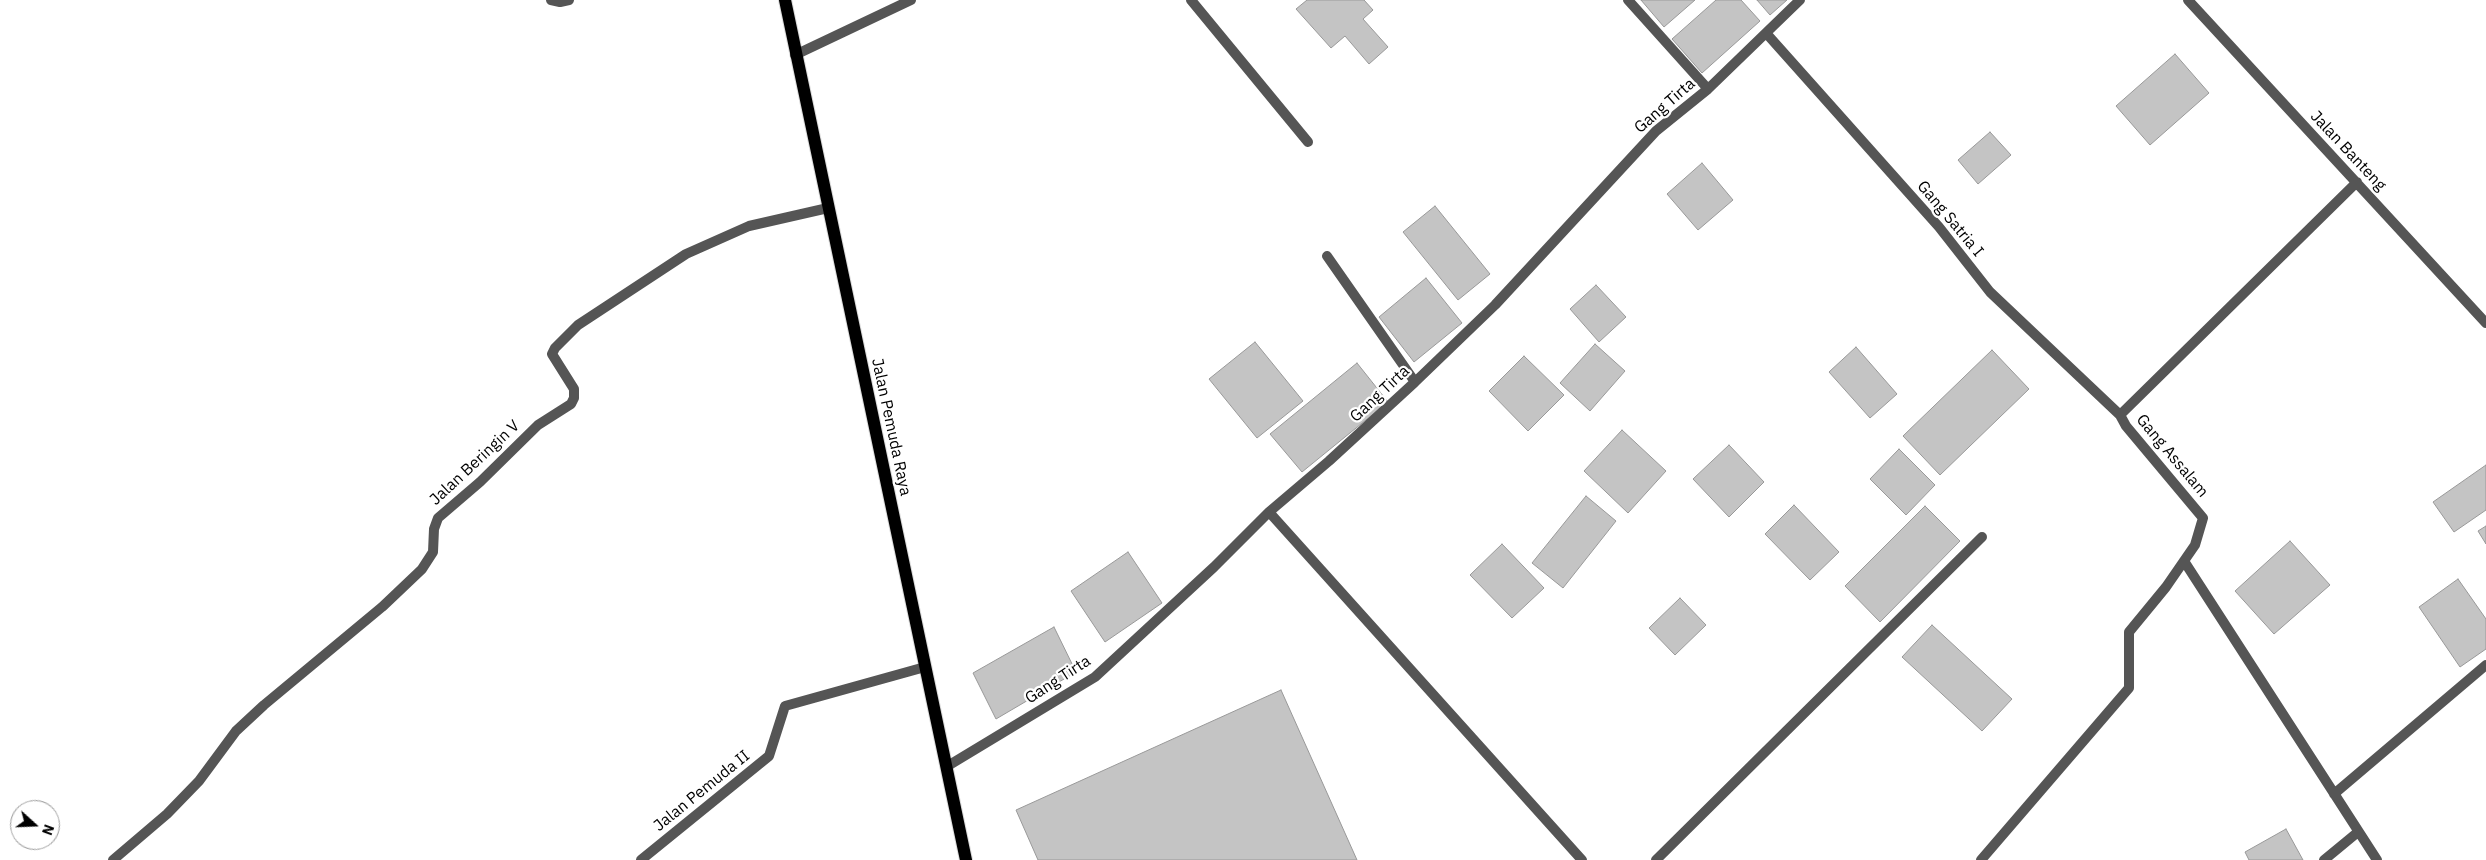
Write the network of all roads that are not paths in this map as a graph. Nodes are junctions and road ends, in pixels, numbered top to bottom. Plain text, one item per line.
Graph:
1 (550, 0) edge
2 (569, 0) edge
3 (785, 0) edge
4 (911, 0) edge
5 (1191, 0) edge
6 (1628, 0) edge
7 (1800, 0) edge
8 (2188, 0) edge
9 (1766, 33) junction
10 (796, 54) junction
11 (1708, 89) junction
12 (1308, 142) dead end
13 (2357, 182) junction
14 (828, 208) junction
15 (1327, 256) dead end
16 (2486, 323) edge
17 (1415, 382) junction
18 (2120, 415) junction
19 (1269, 512) junction
20 (1982, 537) dead end
21 (2184, 561) junction
22 (2486, 664) edge
23 (925, 667) junction
24 (946, 767) junction
25 (2334, 794) junction
26 (2358, 832) junction
27 (113, 860) edge
28 (641, 860) edge
29 (966, 860) edge
30 (1582, 860) edge
31 (1656, 860) edge
32 (1981, 860) edge
33 (2324, 860) edge
34 (2378, 860) edge

1 - 2 street
3 - 10 main road, Jalan Pemuda Raya
4 - 10 street
5 - 12 street
6 - 11 street
7 - 9 street, Gang Tirta
8 - 13 street, Jalan Banteng
9 - 11 street, Gang Tirta
9 - 18 street, Gang Satria I
10 - 14 main road, Jalan Pemuda Raya
11 - 17 street, Gang Tirta
13 - 16 street, Jalan Banteng
13 - 18 street, Gang Assalam
14 - 23 main road, Jalan Pemuda Raya
14 - 27 street, Jalan Beringin V
15 - 17 street
17 - 19 street, Gang Tirta
18 - 21 street, Gang Assalam
19 - 24 street, Gang Tirta
19 - 30 street
20 - 31 street
21 - 25 street
21 - 32 street, Gang Assalam
22 - 25 street
23 - 24 main road, Jalan Pemuda Raya
23 - 28 street, Jalan Pemuda II
24 - 29 main road, Jalan Pemuda Raya
25 - 26 street
26 - 33 street
26 - 34 street

